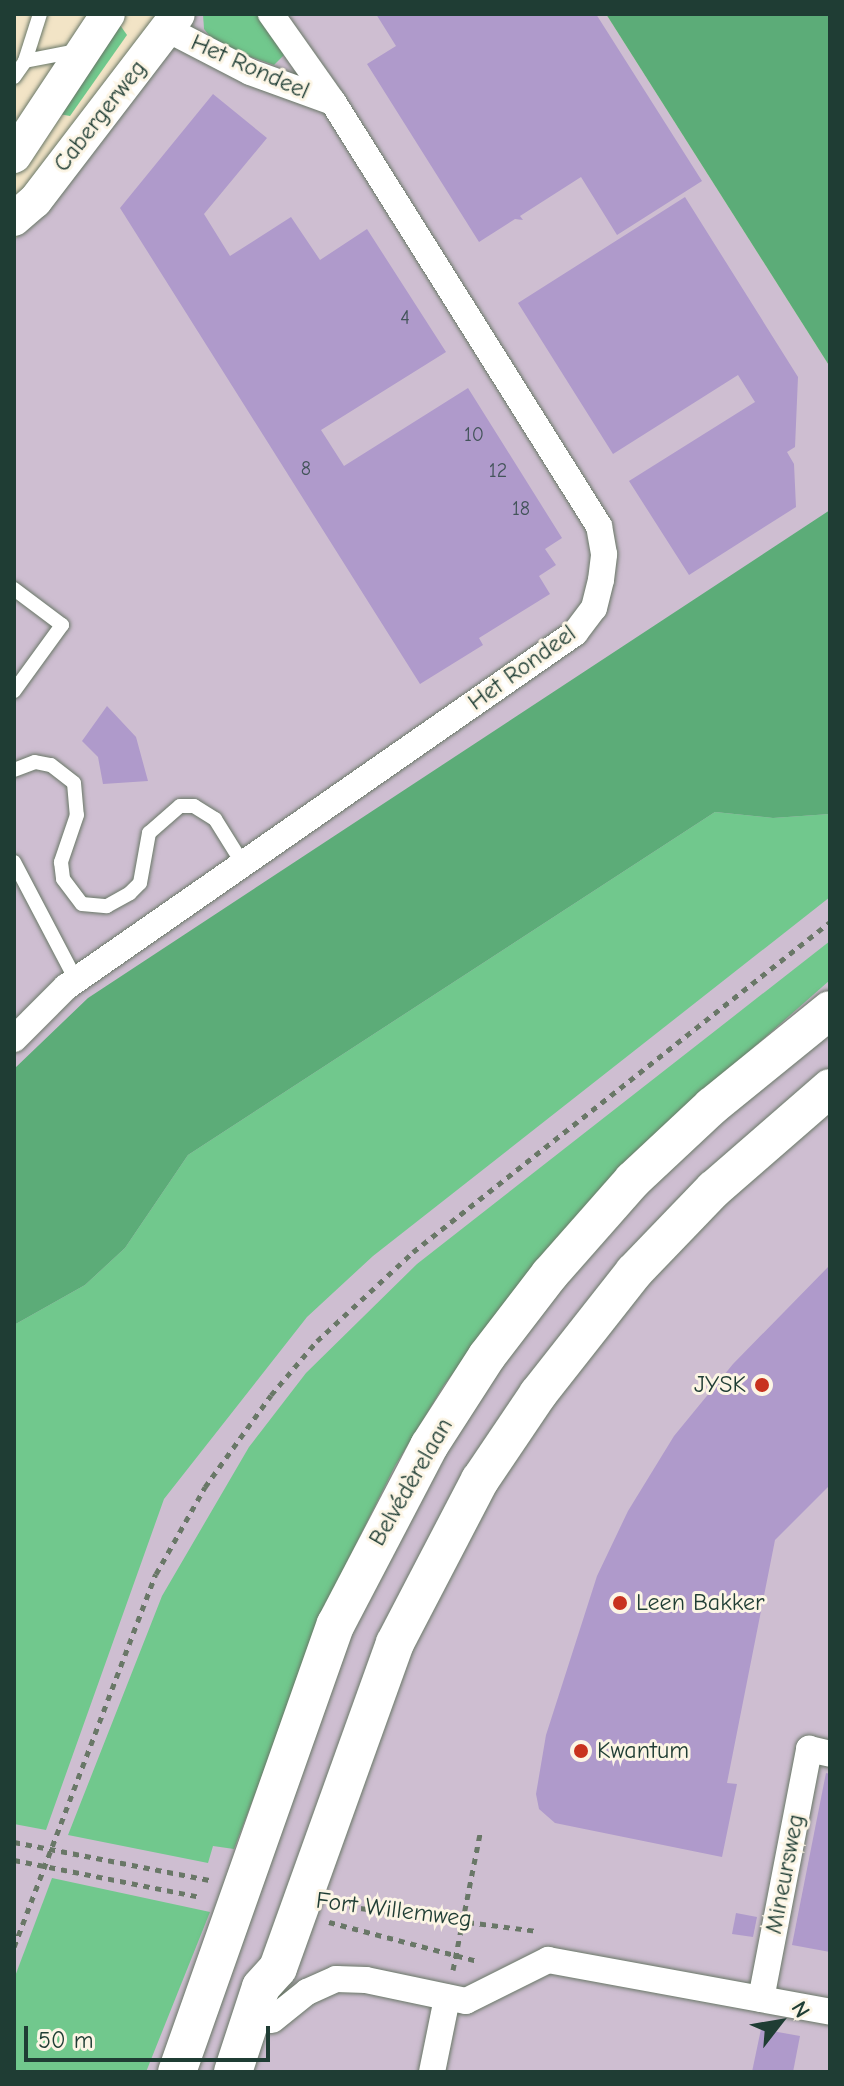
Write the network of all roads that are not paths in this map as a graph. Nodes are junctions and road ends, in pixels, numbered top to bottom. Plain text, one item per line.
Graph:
1 (40, 14) edge
2 (108, 14) edge
3 (271, 14) edge
4 (164, 19) edge
5 (81, 51) junction
6 (25, 61) junction
7 (14, 77) edge
8 (333, 102) junction
9 (14, 156) edge
10 (14, 219) edge
11 (14, 589) edge
12 (14, 691) edge
13 (14, 770) edge
14 (14, 862) edge
15 (243, 864) junction
16 (76, 980) junction
17 (830, 1010) edge
18 (14, 1039) edge
19 (830, 1088) edge
20 (820, 1752) edge
21 (278, 1968) junction
22 (447, 1998) junction
23 (761, 1999) junction
24 (830, 2012) edge
25 (272, 2020) junction
26 (177, 2072) edge
27 (233, 2072) edge
28 (254, 2072) edge
29 (432, 2072) edge

1 - 6 lane
2 - 5 street, Cabergerweg
3 - 8 street, Het Rondeel
4 - 8 street, Het Rondeel
4 - 10 street, Cabergerweg
5 - 6 lane
5 - 9 street, Cabergerweg
6 - 7 lane
8 - 15 street, Het Rondeel
11 - 12 lane
13 - 15 lane
14 - 16 lane
15 - 16 street, Het Rondeel
16 - 18 street, Het Rondeel
17 - 26 main road, Belvédèrelaan
19 - 21 main road
20 - 23 street, Mineursweg
21 - 25 main road
21 - 27 main road
22 - 23 street
22 - 25 street
22 - 29 street
23 - 24 street
25 - 28 main road

